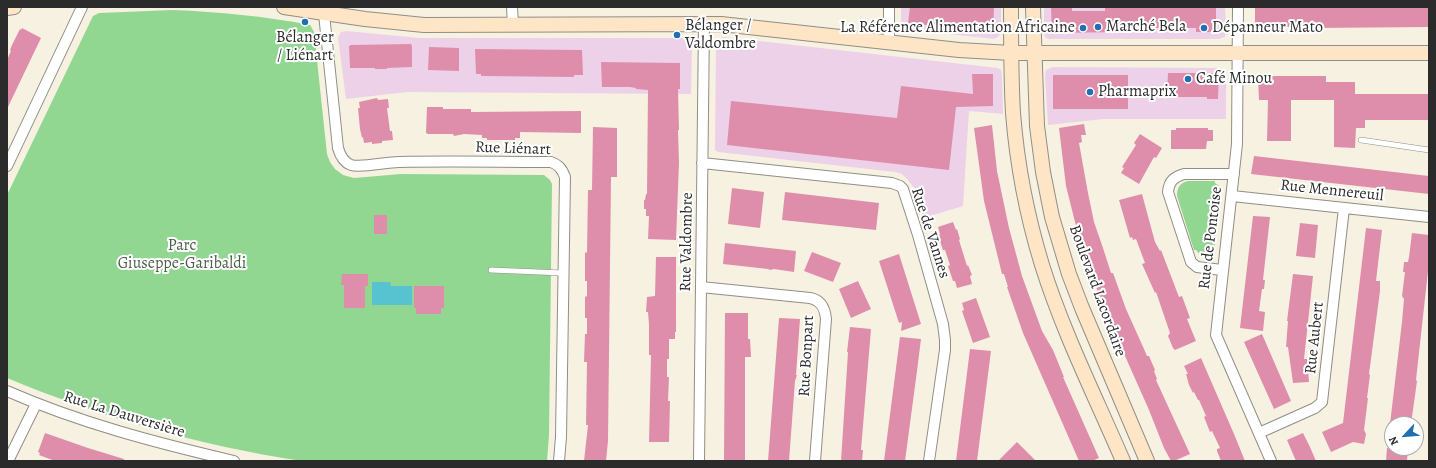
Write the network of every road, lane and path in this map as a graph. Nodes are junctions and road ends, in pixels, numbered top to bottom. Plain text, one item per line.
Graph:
1 (14, 7) edge
2 (82, 7) edge
3 (284, 7) edge
4 (512, 7) edge
5 (889, 7) edge
6 (1011, 7) edge
7 (1033, 7) edge
8 (1238, 7) edge
9 (7, 8) edge
10 (324, 14) junction
11 (704, 23) junction
12 (513, 25) junction
13 (889, 41) junction
14 (1011, 53) junction
15 (1035, 53) junction
16 (1237, 53) junction
17 (1429, 53) edge
18 (1361, 140) dead end
19 (1429, 150) edge
20 (702, 163) junction
21 (7, 165) edge
22 (1234, 174) junction
23 (1232, 196) junction
24 (1344, 208) junction
25 (1429, 217) edge
26 (491, 270) dead end
27 (1222, 270) junction
28 (563, 273) junction
29 (701, 287) junction
30 (7, 391) edge
31 (36, 404) junction
32 (1259, 433) junction
33 (8, 461) edge
34 (234, 461) edge
35 (559, 461) edge
36 (699, 461) edge
37 (815, 461) edge
38 (929, 461) edge
39 (1123, 461) edge
40 (1147, 461) edge
41 (1271, 461) edge

1 - 9 street
2 - 21 street
3 - 10 street
4 - 12 street
5 - 13 street
6 - 14 street
7 - 15 street, Boulevard Lacordaire
8 - 16 street, Rue de Pontoise
10 - 12 street
10 - 28 street, Rue Liénart
11 - 12 street
11 - 13 street
11 - 20 street, Rue Valdombre
13 - 14 street
14 - 15 street
14 - 39 street
15 - 16 street
15 - 40 street, Boulevard Lacordaire
16 - 17 street
16 - 22 street, Rue de Pontoise
18 - 19 lane
20 - 29 street, Rue Valdombre
20 - 38 street, Rue de Vannes
22 - 23 street, Rue de Pontoise
22 - 27 street
23 - 24 street, Rue Mennereuil
23 - 27 street, Rue de Pontoise
24 - 25 street, Rue Mennereuil
24 - 32 street, Rue Aubert
26 - 28 lane
27 - 32 street, Rue de Pontoise
28 - 35 street, Rue Liénart
29 - 36 street, Rue Valdombre
29 - 37 street, Rue Bonpart
30 - 31 street, Rue La Dauversière
31 - 33 street
31 - 34 street, Rue La Dauversière
32 - 41 street, Rue de Pontoise

